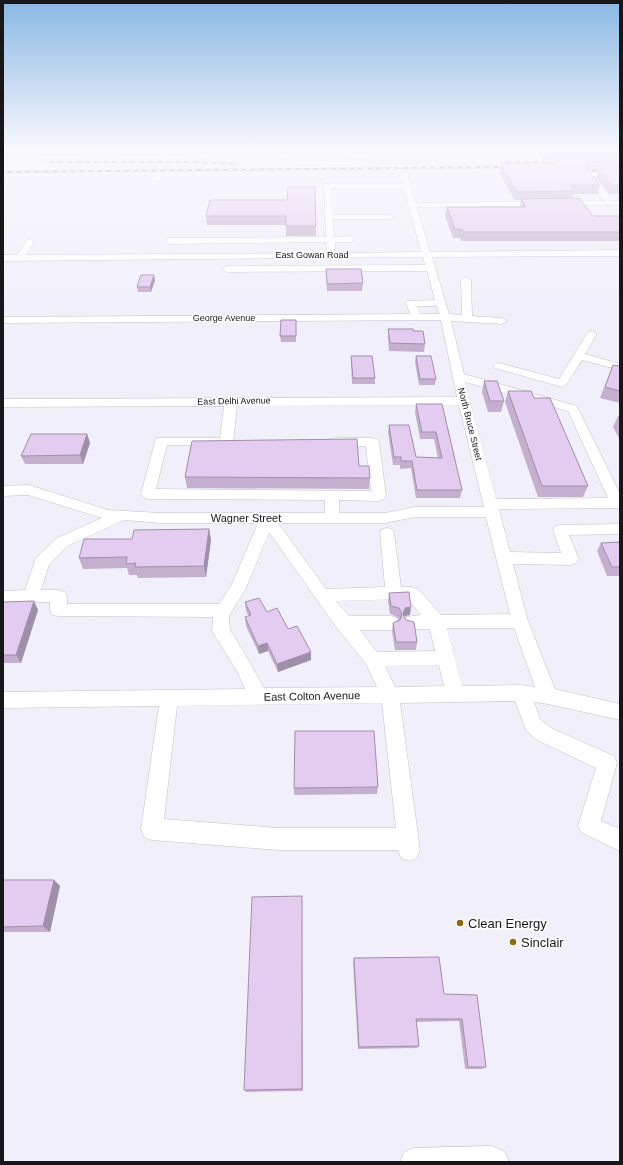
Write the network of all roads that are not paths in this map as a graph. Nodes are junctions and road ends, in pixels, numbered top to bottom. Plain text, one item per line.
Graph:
1 (328, 204) edge
2 (541, 204) edge
3 (412, 205) joint
4 (329, 217) junction
5 (390, 217) dead end
6 (330, 239) junction
7 (351, 239) dead end
8 (170, 241) dead end
9 (30, 242) dead end
10 (620, 253) edge
11 (426, 254) junction
12 (332, 255) junction
13 (20, 257) junction
14 (3, 258) edge
15 (431, 268) junction
16 (227, 269) dead end
17 (466, 280) dead end
18 (442, 303) junction
19 (445, 316) junction
20 (416, 317) junction
21 (468, 317) junction
22 (3, 320) edge
23 (502, 321) dead end
24 (592, 334) dead end
25 (578, 356) junction
26 (498, 366) dead end
27 (620, 367) edge
28 (459, 376) junction
29 (231, 401) junction
30 (464, 401) junction
31 (3, 403) edge
32 (226, 442) junction
33 (241, 442) edge
34 (326, 442) edge
35 (3, 491) edge
36 (332, 495) junction
37 (619, 504) edge
38 (491, 508) junction
39 (121, 515) junction
40 (267, 518) junction
41 (332, 518) junction
42 (620, 529) edge
43 (387, 533) dead end
44 (504, 558) junction
45 (394, 593) junction
46 (322, 595) junction
47 (30, 596) junction
48 (3, 597) edge
49 (223, 611) junction
50 (520, 621) junction
51 (411, 622) edge
52 (437, 622) junction
53 (343, 623) junction
54 (391, 623) dead end
55 (446, 658) junction
56 (373, 660) junction
57 (521, 693) junction
58 (456, 694) junction
59 (390, 695) junction
60 (258, 696) junction
61 (548, 696) junction
62 (170, 697) junction
63 (3, 700) edge
64 (620, 712) edge
65 (620, 840) edge
66 (414, 1162) edge
67 (495, 1162) edge

1 - 4 street
2 - 3 street
3 - 11 street, North Bruce Street
4 - 5 street
4 - 6 street
6 - 7 street
6 - 8 street
6 - 12 street
9 - 13 street
10 - 11 street, East Gowan Road
11 - 12 street, East Gowan Road
11 - 15 street, North Bruce Street
12 - 13 street, East Gowan Road
13 - 14 street, East Gowan Road
15 - 16 street
15 - 18 street, North Bruce Street
17 - 21 street
18 - 19 street, North Bruce Street
18 - 20 street
19 - 20 street, George Avenue
19 - 21 street, George Avenue
19 - 28 street, North Bruce Street
20 - 22 street, George Avenue
21 - 23 street, George Avenue
24 - 25 street
25 - 26 street
25 - 27 street
28 - 30 street, North Bruce Street
28 - 37 street
29 - 30 street, East Delhi Avenue
29 - 31 street, East Delhi Avenue
29 - 32 street
30 - 38 street, North Bruce Street
32 - 33 street
32 - 36 street
34 - 36 street
35 - 39 street, Wagner Street
36 - 41 street
37 - 38 street, Wagner Street
38 - 41 street, Wagner Street
38 - 44 street, North Bruce Street
39 - 40 street, Wagner Street
39 - 47 street
40 - 41 street, Wagner Street
40 - 46 street
40 - 49 street
42 - 44 street
43 - 45 street
44 - 50 street, North Bruce Street
45 - 46 street
45 - 52 street
46 - 53 street
47 - 48 street
47 - 49 street
49 - 60 street
50 - 52 street
50 - 61 street, North Bruce Street
51 - 52 street
52 - 55 street
53 - 54 street
53 - 56 street
55 - 56 street
55 - 58 street
56 - 59 street
57 - 58 street, East Colton Avenue
57 - 61 street, East Colton Avenue
57 - 65 street
58 - 59 street, East Colton Avenue
59 - 60 street, East Colton Avenue
59 - 62 street
60 - 62 street, East Colton Avenue
61 - 64 street, East Colton Avenue
62 - 63 street, East Colton Avenue
66 - 67 street

